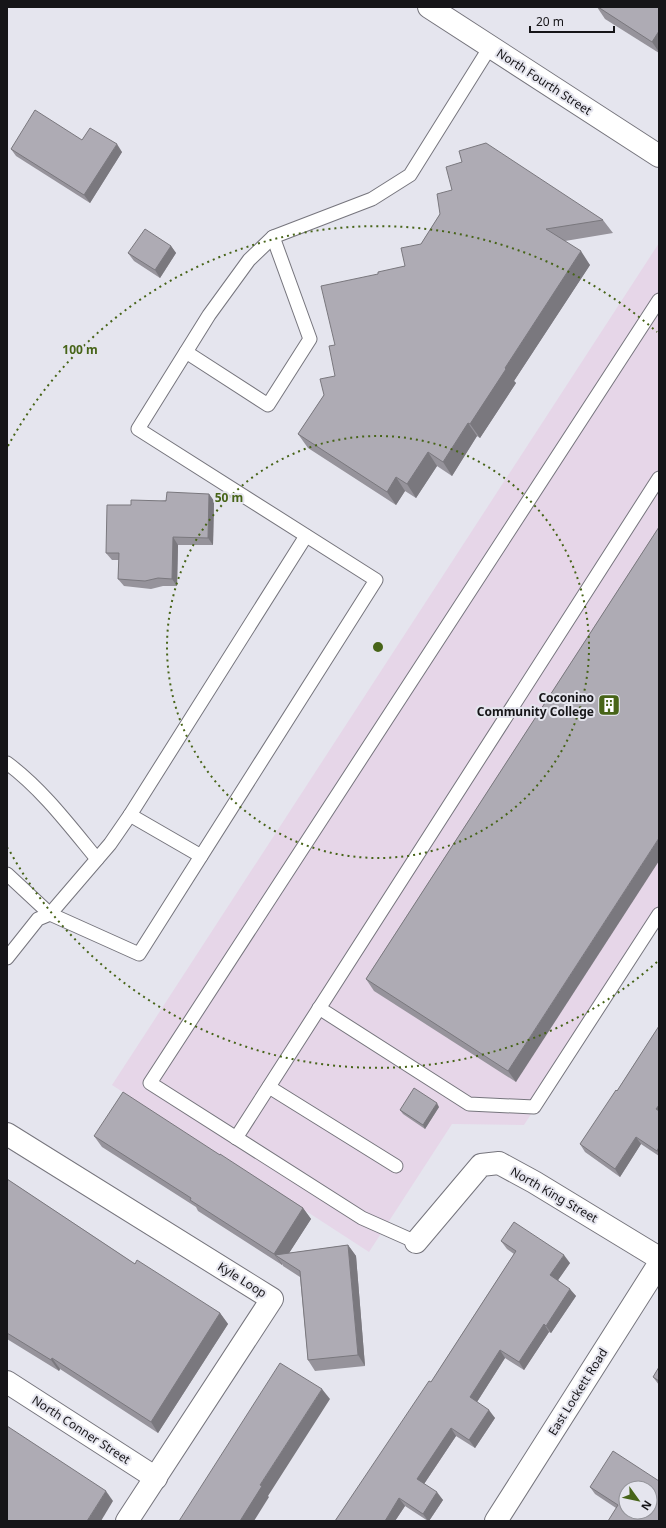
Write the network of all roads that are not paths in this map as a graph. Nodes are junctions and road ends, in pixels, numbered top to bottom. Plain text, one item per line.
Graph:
1 (429, 7) edge
2 (490, 47) junction
3 (659, 156) edge
4 (273, 237) junction
5 (659, 300) edge
6 (186, 352) junction
7 (659, 478) edge
8 (306, 536) junction
9 (7, 763) edge
10 (130, 815) junction
11 (201, 856) junction
12 (97, 858) junction
13 (7, 874) edge
14 (50, 914) junction
15 (659, 914) edge
16 (7, 958) edge
17 (319, 1008) junction
18 (269, 1087) junction
19 (7, 1134) edge
20 (236, 1138) junction
21 (396, 1166) dead end
22 (416, 1242) joint
23 (659, 1258) edge
24 (659, 1264) edge
25 (7, 1382) edge
26 (156, 1478) junction
27 (127, 1521) edge
28 (496, 1521) edge

1 - 2 street, North Fourth Street
2 - 3 street, North Fourth Street
2 - 4 lane
4 - 6 lane
4 - 6 lane
5 - 20 lane, North King Street
6 - 8 lane
7 - 17 lane
8 - 10 lane
8 - 11 lane
9 - 12 lane
10 - 11 lane
10 - 12 lane
11 - 14 lane
12 - 14 lane
13 - 14 lane
14 - 16 lane
15 - 17 lane
17 - 18 lane
18 - 20 lane
18 - 21 lane
19 - 26 street, Kyle Loop
20 - 22 lane, North King Street
22 - 23 street, North King Street
24 - 28 street, East Lockett Road
25 - 26 street, North Conner Street
26 - 27 street, Kyle Loop

